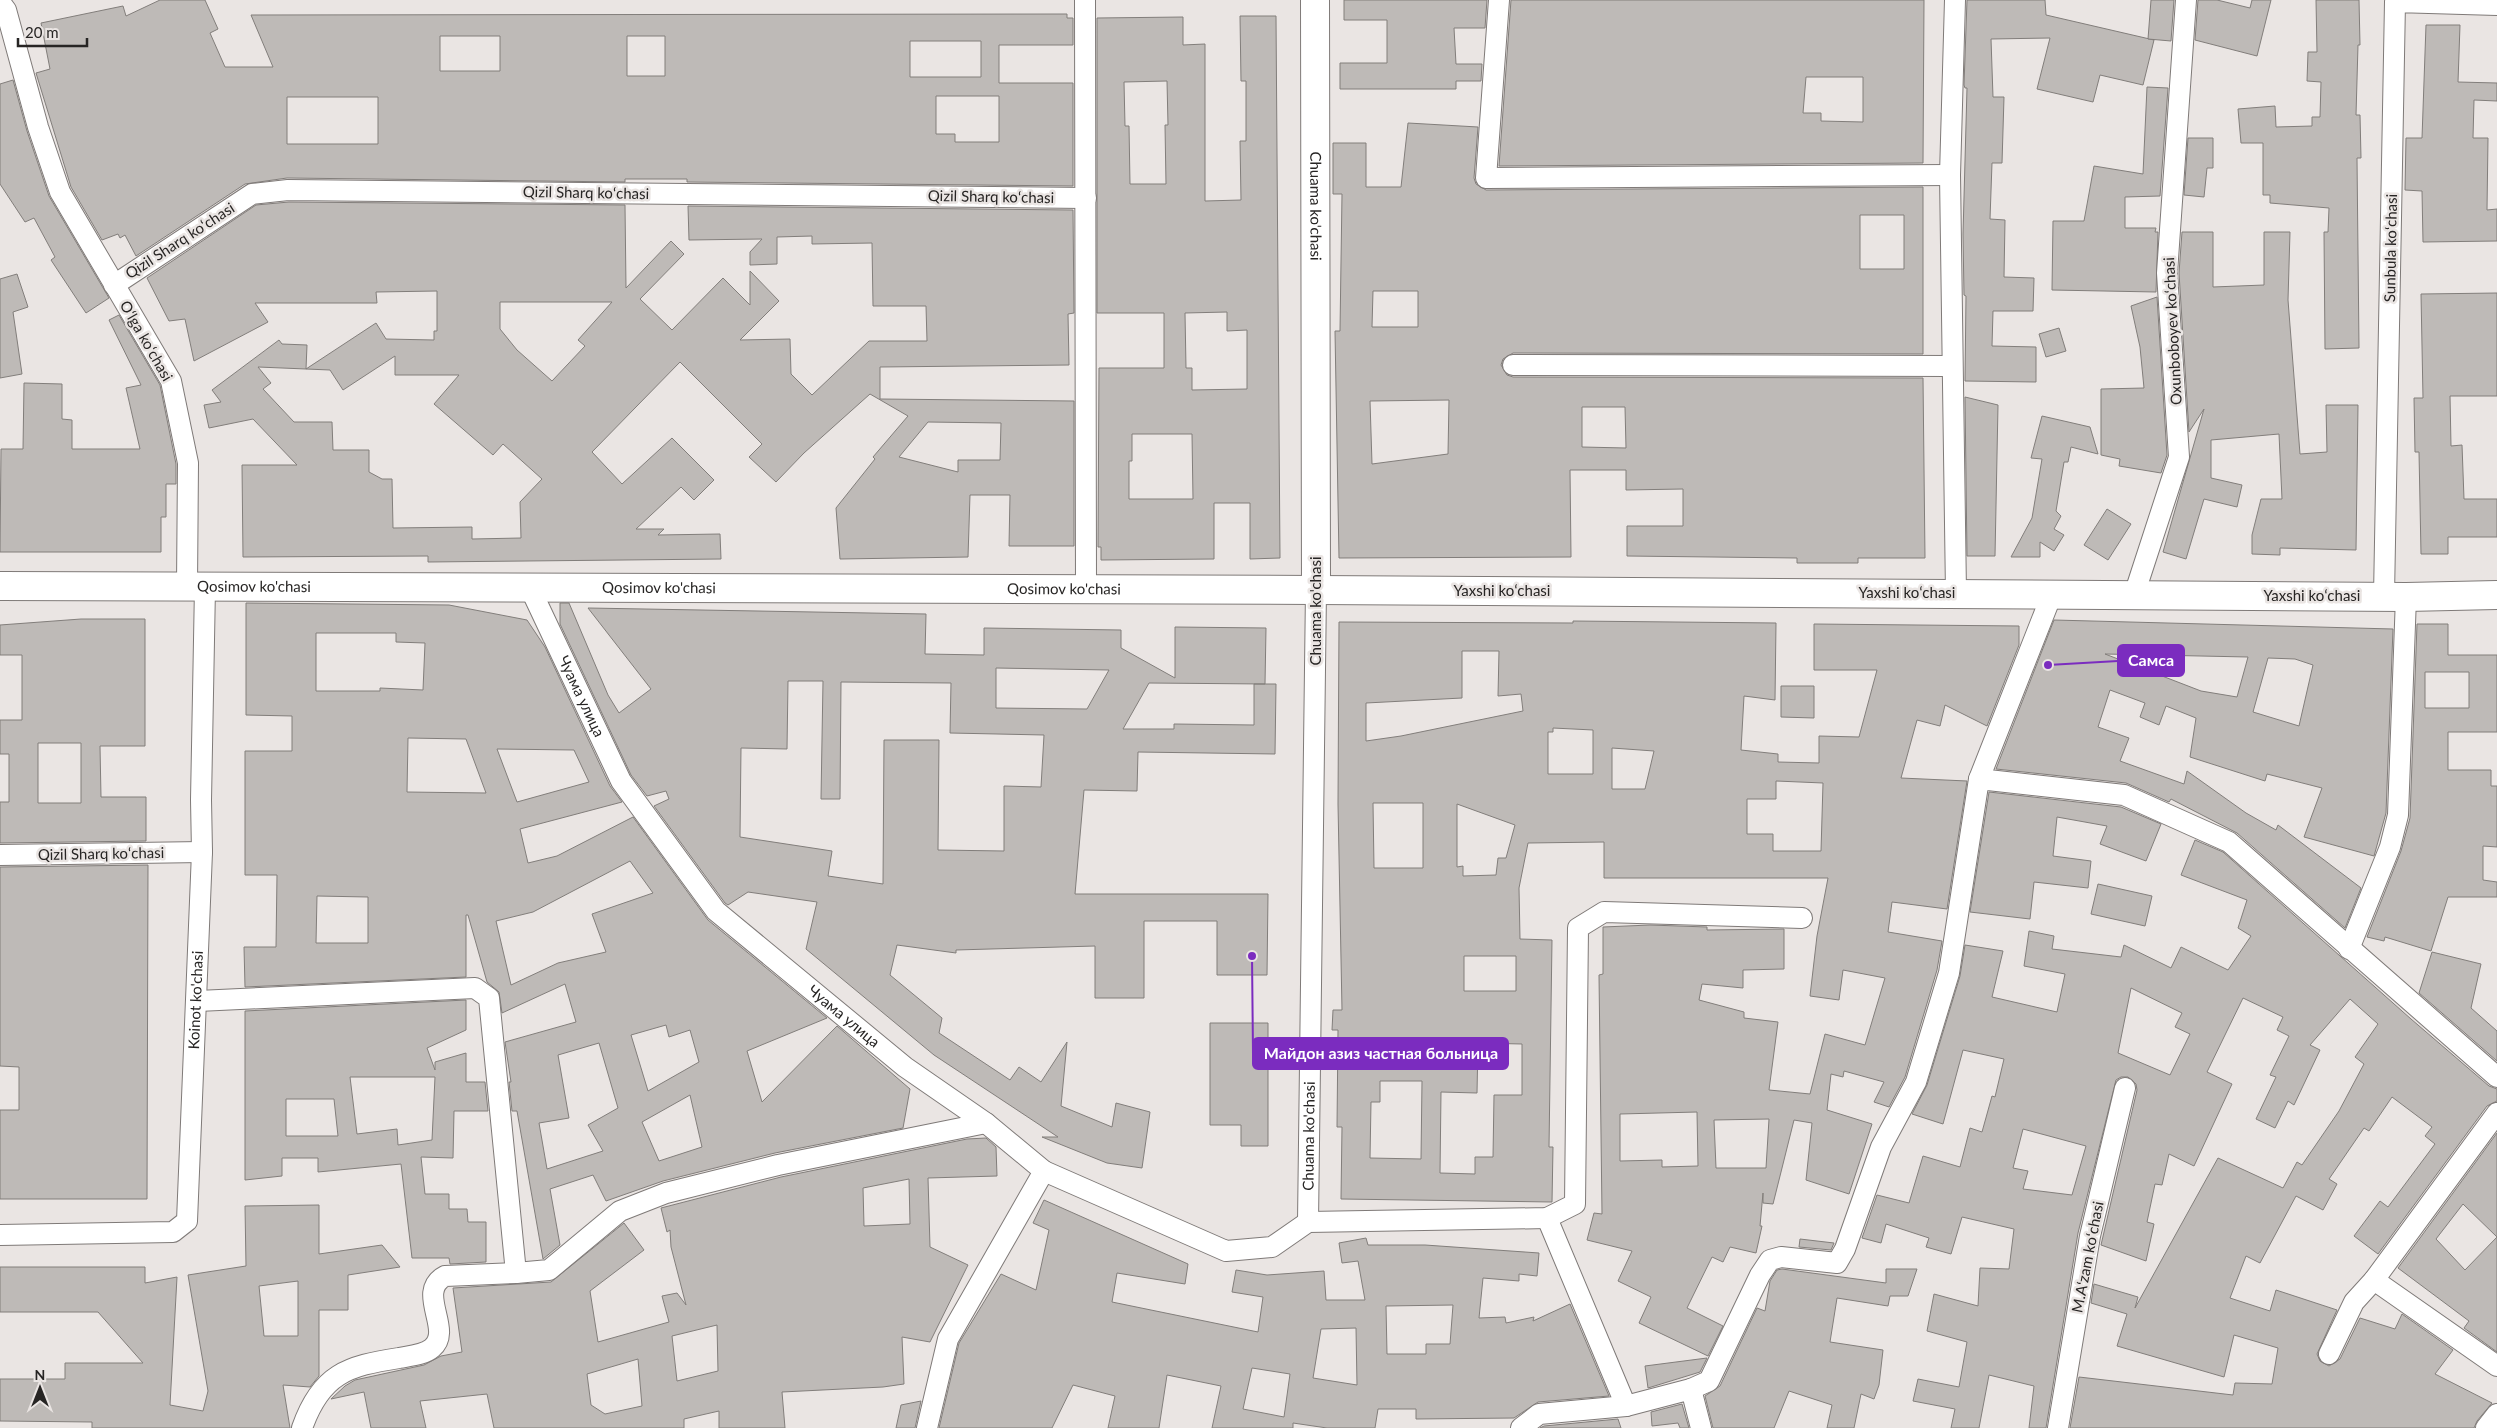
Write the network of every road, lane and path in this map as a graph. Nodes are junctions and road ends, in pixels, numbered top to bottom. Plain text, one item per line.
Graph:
1 (1086, 0) edge
2 (1315, 0) edge
3 (1499, 0) edge
4 (1955, 0) edge
5 (2186, 0) edge
6 (0, 2) edge
7 (2497, 6) edge
8 (1950, 175) junction
9 (1086, 198) junction
10 (114, 285) junction
11 (1513, 365) dead end
12 (1951, 366) junction
13 (0, 586) edge
14 (196, 586) junction
15 (530, 588) junction
16 (1316, 590) junction
17 (1086, 591) junction
18 (1956, 593) junction
19 (2052, 594) junction
20 (2134, 595) junction
21 (2497, 595) edge
22 (2395, 597) junction
23 (1979, 778) junction
24 (202, 852) junction
25 (0, 854) edge
26 (1802, 918) dead end
27 (2350, 949) junction
28 (198, 1001) junction
29 (2497, 1077) edge
30 (2125, 1088) dead end
31 (2497, 1113) edge
32 (986, 1123) junction
33 (1044, 1171) junction
34 (1547, 1218) junction
35 (1308, 1222) junction
36 (0, 1235) edge
37 (516, 1273) junction
38 (2374, 1280) junction
39 (2329, 1354) dead end
40 (2497, 1366) edge
41 (1691, 1389) junction
42 (1626, 1406) junction
43 (2497, 1414) edge
44 (302, 1428) edge
45 (926, 1428) edge
46 (1520, 1428) edge
47 (1702, 1428) edge
48 (2058, 1428) edge
49 (2486, 1428) edge

1 - 9 street
2 - 16 street, Chuama ko'chasi
3 - 8 street
4 - 8 street
5 - 20 street, Oxunboboyev koʻchasi
6 - 10 street, Oʻlga koʻchasi
7 - 22 street, Sunbula koʻchasi
8 - 12 street
9 - 10 street, Qizil Sharq koʻchasi
9 - 17 street
10 - 14 street, Oʻlga koʻchasi
11 - 12 street
12 - 18 street
13 - 14 street, Qosimov ko'chasi
14 - 15 street, Qosimov ko'chasi
14 - 24 street, Koinot ko'chasi
15 - 17 street, Qosimov ko'chasi
15 - 32 street, Чуама улица
16 - 17 street, Qosimov ko'chasi
16 - 18 street, Yaxshi koʻchasi
16 - 35 street, Chuama ko'chasi
18 - 19 street, Yaxshi koʻchasi
19 - 20 street, Yaxshi koʻchasi
19 - 23 street
20 - 22 street, Yaxshi koʻchasi
21 - 22 street, Yaxshi koʻchasi
22 - 27 street
23 - 27 street
23 - 41 street
24 - 25 street, Qizil Sharq koʻchasi
24 - 28 street, Koinot ko'chasi
26 - 34 street
27 - 29 street
28 - 36 street, Koinot ko'chasi
28 - 37 street
30 - 48 street, M.Aʻzam koʻchasi
31 - 38 street
32 - 33 street, Чуама улица
32 - 37 street
33 - 35 street, Чуама улица
33 - 45 street
34 - 35 street
34 - 42 street
37 - 44 street
38 - 39 street
38 - 40 street
41 - 42 street
41 - 47 street
42 - 46 street
43 - 49 street

